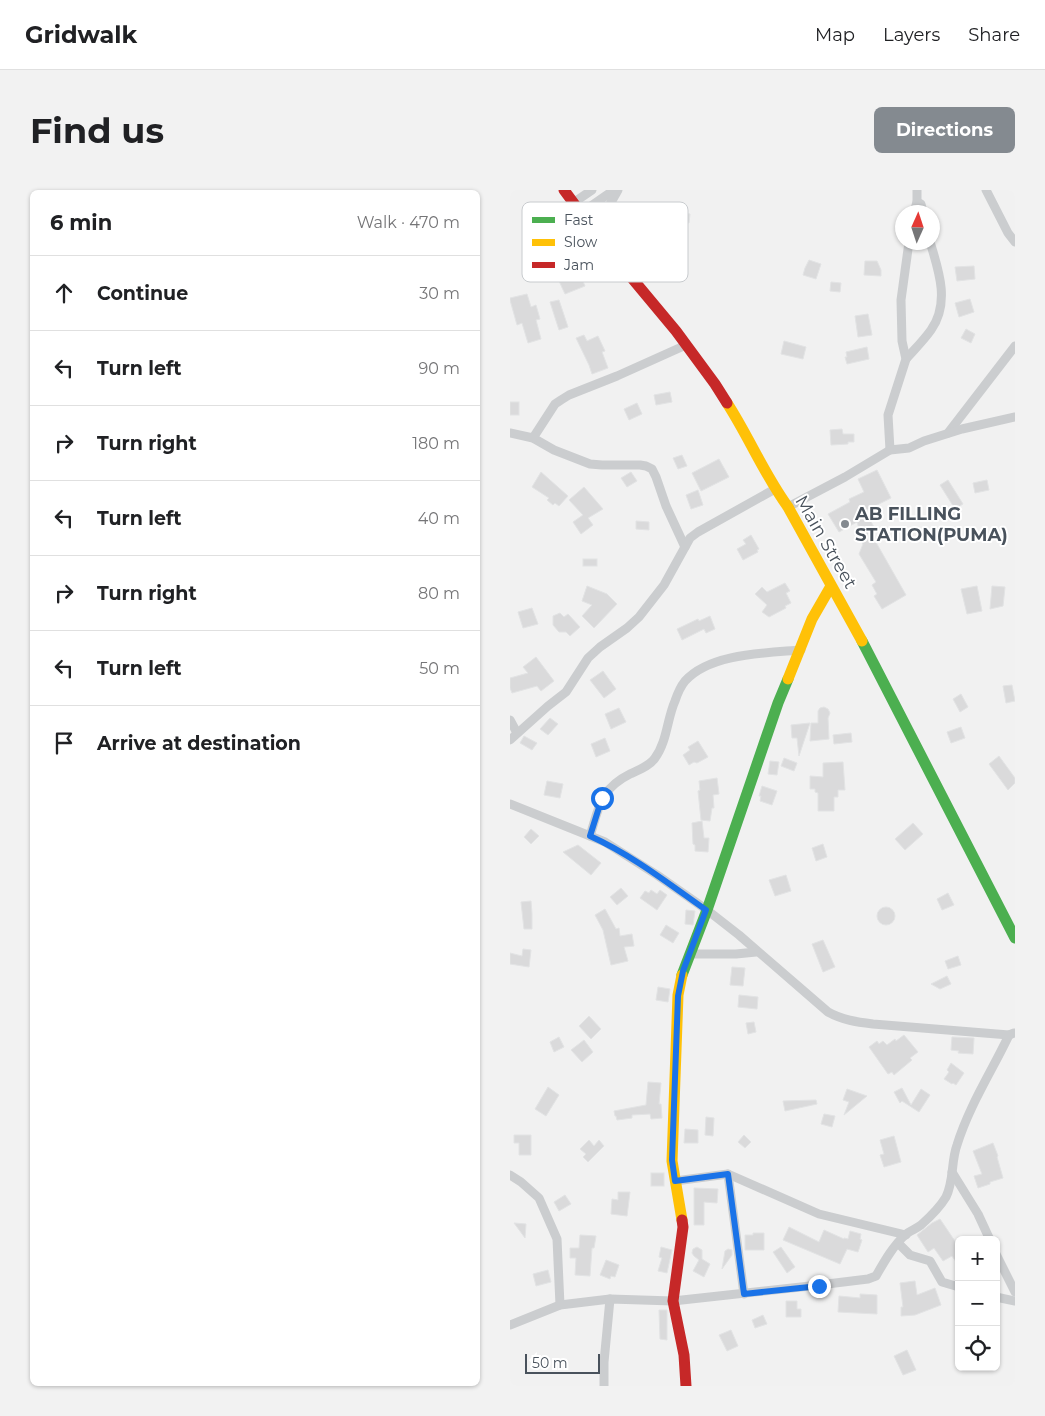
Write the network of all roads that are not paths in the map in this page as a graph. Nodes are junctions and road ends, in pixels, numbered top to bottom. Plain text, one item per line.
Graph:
1 (564, 190) edge
2 (592, 190) edge
3 (614, 190) edge
4 (618, 190) edge
5 (916, 190) edge
6 (986, 190) edge
7 (572, 202) edge
8 (574, 202) edge
9 (597, 202) edge
10 (611, 202) edge
11 (916, 202) junction
12 (915, 205) edge
13 (921, 205) edge
14 (1015, 242) edge
15 (908, 250) edge
16 (933, 250) edge
17 (635, 282) edge
18 (686, 345) junction
19 (1015, 346) edge
20 (906, 359) junction
21 (1015, 417) edge
22 (510, 433) edge
23 (948, 434) junction
24 (533, 438) junction
25 (890, 450) junction
26 (775, 490) junction
27 (788, 507) junction
28 (685, 547) junction
29 (831, 586) junction
30 (801, 650) junction
31 (510, 720) edge
32 (517, 733) junction
33 (510, 740) edge
34 (510, 804) edge
35 (590, 836) junction
36 (706, 910) junction
37 (1015, 938) edge
38 (756, 952) junction
39 (690, 954) junction
40 (1012, 1034) edge
41 (952, 1172) junction
42 (728, 1174) junction
43 (510, 1175) edge
44 (675, 1181) junction
45 (906, 1235) junction
46 (988, 1236) edge
47 (898, 1243) junction
48 (1000, 1262) edge
49 (955, 1286) edge
50 (1015, 1292) edge
51 (744, 1294) junction
52 (610, 1298) junction
53 (1000, 1298) edge
54 (674, 1301) junction
55 (1015, 1301) edge
56 (560, 1305) junction
57 (510, 1325) edge
58 (604, 1386) edge
59 (686, 1386) edge

1 - 7 main road, Main Street
2 - 8 street
3 - 9 street
4 - 10 street
5 - 11 street
6 - 14 street
11 - 12 street
11 - 13 street
15 - 20 street
16 - 20 street
17 - 18 main road, Main Street
18 - 24 street
18 - 26 main road, Main Street
19 - 23 street
20 - 25 street
21 - 23 street
22 - 24 street
23 - 25 street
24 - 28 street
25 - 27 street
26 - 27 main road, Main Street
26 - 28 street
27 - 29 main road, Main Street
28 - 32 street
29 - 30 main road
29 - 37 main road, Main Street
30 - 35 street
30 - 36 main road
31 - 32 street
32 - 33 street
34 - 35 street
35 - 36 street
36 - 38 street
36 - 39 main road
38 - 39 street
38 - 40 street
39 - 44 main road
40 - 41 street
41 - 45 street
41 - 46 street
42 - 44 street
42 - 45 street
42 - 51 street
43 - 56 street
44 - 54 main road
45 - 47 street
47 - 49 street
47 - 51 street
48 - 50 street
51 - 54 street
52 - 54 street
52 - 56 street
52 - 58 street
53 - 55 street
54 - 59 main road
56 - 57 street

